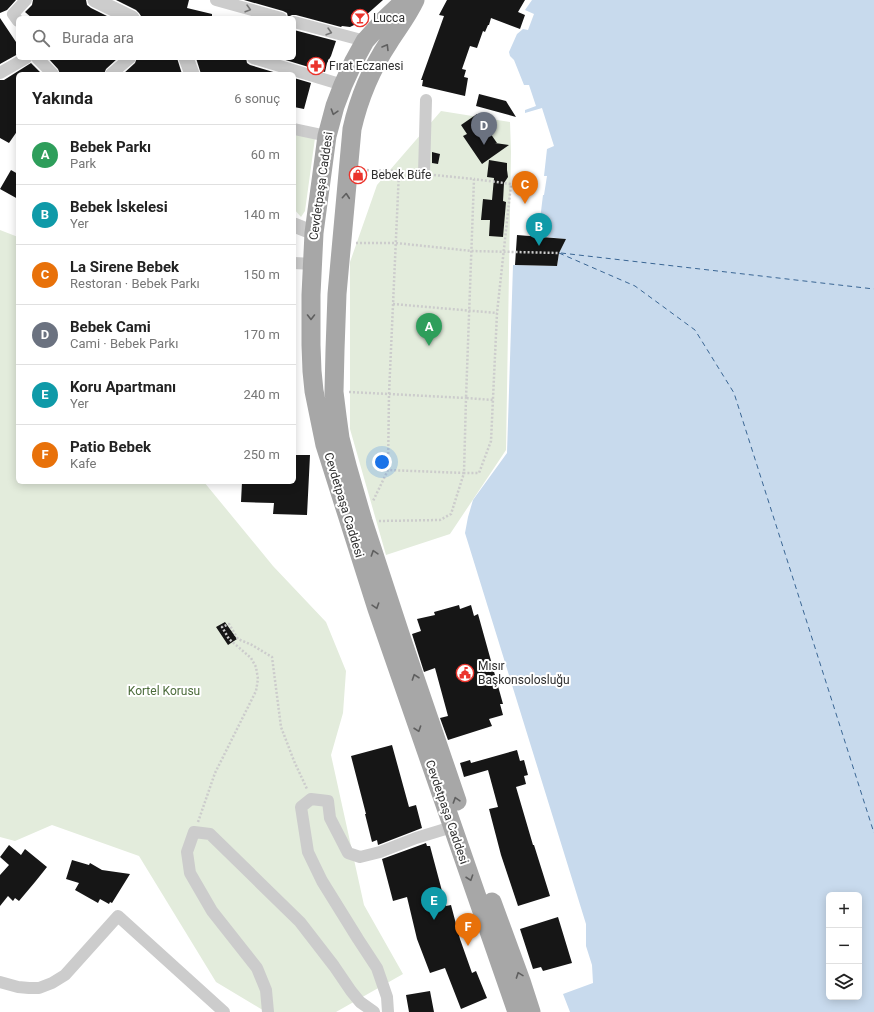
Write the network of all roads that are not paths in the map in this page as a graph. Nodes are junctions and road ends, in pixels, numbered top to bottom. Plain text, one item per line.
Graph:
1 (26, 0) edge
2 (95, 0) edge
3 (216, 0) edge
4 (407, 0) edge
5 (415, 0) edge
6 (128, 16) edge
7 (274, 16) edge
8 (16, 18) edge
9 (296, 23) edge
10 (365, 41) junction
11 (23, 60) edge
12 (39, 60) edge
13 (128, 60) edge
14 (187, 60) edge
15 (260, 60) edge
16 (52, 72) edge
17 (113, 72) edge
18 (191, 72) edge
19 (0, 73) edge
20 (343, 85) junction
21 (362, 94) junction
22 (426, 100) dead end
23 (296, 130) edge
24 (326, 141) junction
25 (350, 150) junction
26 (424, 174) road end
27 (296, 225) edge
28 (314, 233) junction
29 (342, 239) junction
30 (296, 263) edge
31 (313, 264) junction
32 (337, 294) junction
33 (311, 295) junction
34 (452, 827) junction
35 (0, 982) edge
36 (224, 1012) edge
37 (268, 1012) edge
38 (374, 1012) edge
39 (388, 1012) edge
40 (517, 1012) edge
41 (531, 1012) edge

1 - 8 street
2 - 6 street
3 -> 7 street
4 - 10 main road, Cevdetpaşa Caddesi
21 -> 5 main road, Cevdetpaşa Caddesi
9 -> 10 street
10 - 20 main road, Cevdetpaşa Caddesi
11 - 19 street
12 - 16 street
13 - 17 street
14 - 18 street
15 - 20 street
20 - 21 main road
20 -> 24 main road, Cevdetpaşa Caddesi
21 - 25 main road, Cevdetpaşa Caddesi
22 - 26 street
23 - 24 street
24 - 25 main road
24 - 28 main road, Cevdetpaşa Caddesi
29 -> 25 main road, Cevdetpaşa Caddesi
27 - 28 street
28 - 29 main road
28 - 31 main road, Cevdetpaşa Caddesi
29 - 32 main road, Cevdetpaşa Caddesi
30 - 31 street
31 - 33 main road, Cevdetpaşa Caddesi
32 - 33 main road
41 -> 32 main road, Cevdetpaşa Caddesi
33 -> 34 main road, Cevdetpaşa Caddesi
34 - 39 street
34 -> 40 main road, Cevdetpaşa Caddesi
35 - 36 street
37 - 38 street

